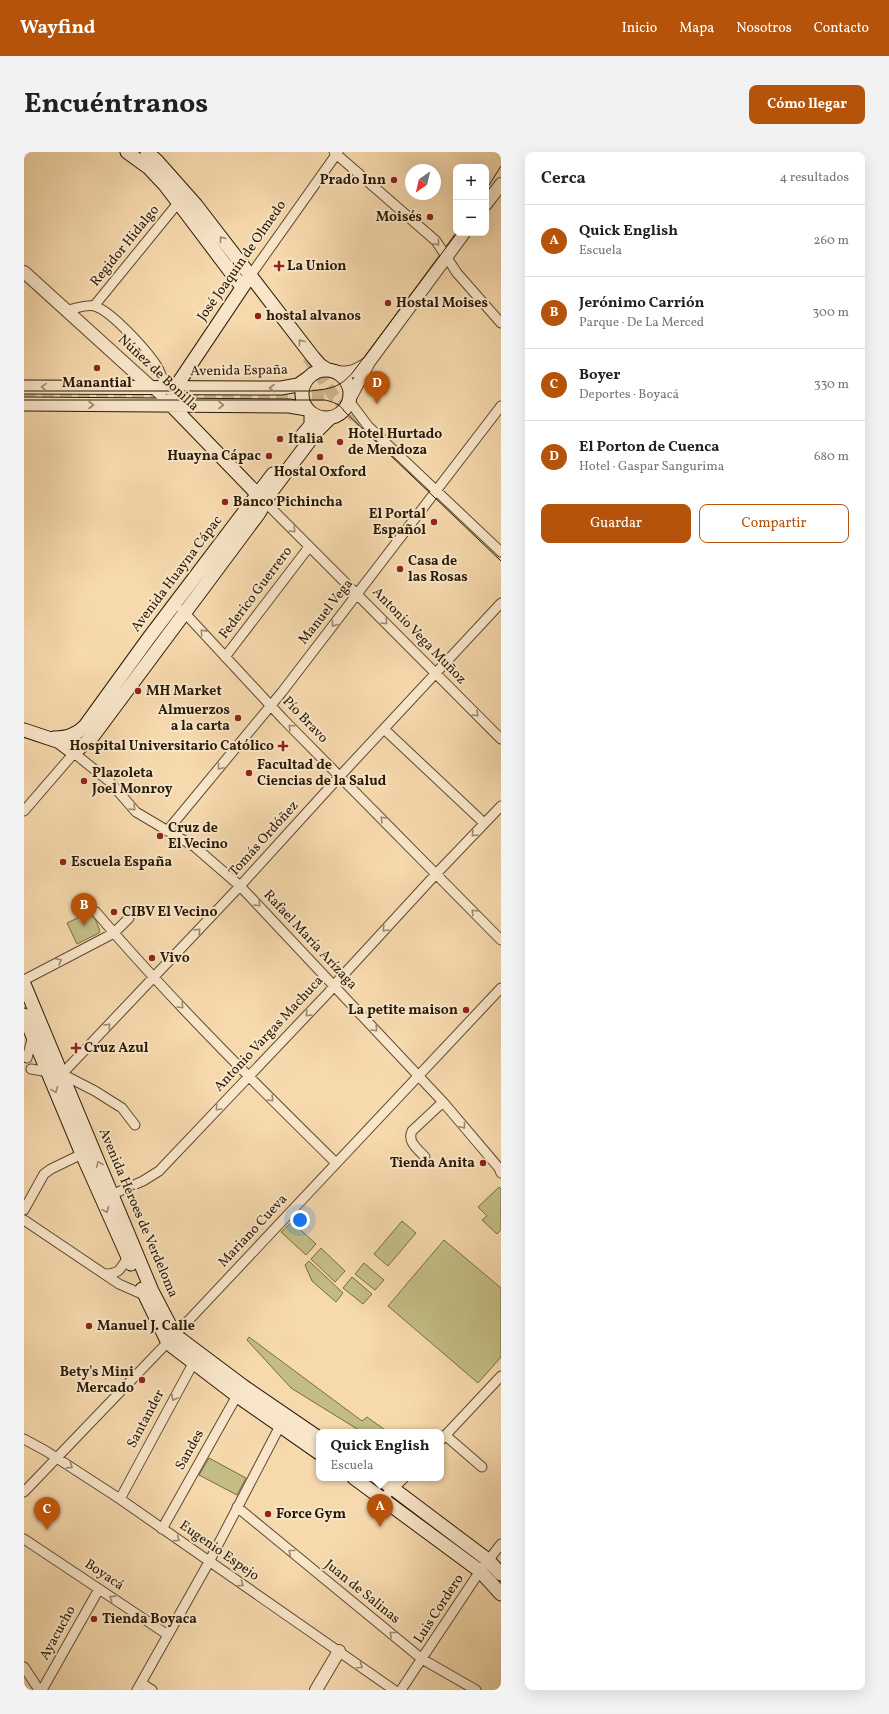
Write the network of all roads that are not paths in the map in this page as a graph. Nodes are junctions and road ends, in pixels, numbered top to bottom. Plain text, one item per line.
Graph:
1 (127, 152) edge
2 (147, 152) edge
3 (156, 152) edge
4 (336, 153) edge
5 (178, 184) junction
6 (501, 184) edge
7 (489, 200) edge
8 (178, 202) junction
9 (462, 236) edge
10 (446, 256) junction
11 (24, 272) edge
12 (250, 276) junction
13 (242, 287) junction
14 (94, 306) junction
15 (67, 310) junction
16 (501, 323) edge
17 (369, 362) junction
18 (331, 371) junction
19 (308, 378) junction
20 (24, 387) edge
21 (152, 388) junction
22 (171, 388) junction
23 (350, 400) junction
24 (24, 404) edge
25 (177, 405) junction
26 (501, 406) edge
27 (309, 411) junction
28 (330, 418) junction
29 (437, 490) junction
30 (262, 498) junction
31 (309, 547) junction
32 (501, 552) edge
33 (357, 594) junction
34 (501, 603) edge
35 (174, 604) junction
36 (185, 612) junction
37 (148, 639) junction
38 (159, 647) junction
39 (225, 657) junction
40 (435, 674) junction
41 (271, 704) junction
42 (384, 729) junction
43 (24, 730) edge
44 (54, 738) junction
45 (501, 739) edge
46 (84, 744) junction
47 (74, 753) junction
48 (340, 776) junction
49 (501, 806) edge
50 (24, 811) edge
51 (484, 823) junction
52 (167, 831) junction
53 (436, 874) junction
54 (240, 886) junction
55 (96, 912) dead end
56 (130, 918) dead end
57 (114, 933) junction
58 (501, 940) edge
59 (153, 978) junction
60 (24, 980) edge
61 (24, 984) edge
62 (334, 985) junction
63 (501, 988) edge
64 (24, 1015) edge
65 (33, 1036) junction
66 (26, 1058) edge
67 (28, 1070) edge
68 (48, 1073) junction
69 (62, 1074) junction
70 (418, 1075) junction
71 (248, 1076) junction
72 (444, 1102) junction
73 (135, 1125) dead end
74 (82, 1154) junction
75 (425, 1157) dead end
76 (336, 1163) junction
77 (500, 1169) edge
78 (111, 1195) junction
79 (24, 1210) edge
80 (24, 1220) edge
81 (128, 1257) junction
82 (105, 1274) junction
83 (148, 1293) junction
84 (171, 1339) junction
85 (195, 1358) junction
86 (500, 1380) edge
87 (240, 1391) junction
88 (283, 1421) junction
89 (316, 1437) edge
90 (444, 1437) edge
91 (24, 1439) edge
92 (444, 1439) edge
93 (316, 1450) edge
94 (56, 1457) junction
95 (482, 1467) dead end
96 (358, 1481) edge
97 (384, 1481) edge
98 (401, 1481) edge
99 (394, 1488) junction
100 (24, 1492) edge
101 (383, 1498) junction
102 (120, 1499) junction
103 (237, 1507) junction
104 (162, 1528) junction
105 (24, 1539) edge
106 (501, 1544) edge
107 (488, 1560) junction
108 (209, 1562) junction
109 (480, 1572) junction
110 (501, 1574) edge
111 (99, 1589) junction
112 (501, 1594) edge
113 (168, 1635) junction
114 (339, 1651) junction
115 (422, 1658) junction
116 (24, 1666) edge
117 (139, 1686) edge
118 (41, 1690) edge
119 (152, 1690) edge
120 (316, 1690) edge
121 (394, 1690) edge
122 (401, 1690) edge
123 (476, 1690) edge

1 - 8 main road
2 - 5 main road
3 - 5 street
4 -> 10 street
4 - 12 street, José Joaquín de Olmedo
12 -> 5 main road
6 - 7 street
8 - 13 main road
8 - 14 street, Regidor Hidalgo
9 - 10 street
10 - 16 street
10 - 17 street
11 - 15 street, Núñez de Bonilla
12 - 13 main road, José Joaquín de Olmedo
18 -> 12 main road
13 - 22 main road, José Joaquín de Olmedo
14 - 15 street
14 - 22 street
15 - 21 street, Núñez de Bonilla
17 - 18 street
17 - 23 street
18 - 19 main road
18 - 23 main road
19 -> 22 main road, Avenida España
19 - 27 main road
21 -> 20 main road, Avenida España
21 - 22 main road, Avenida España
21 - 25 street, Núñez de Bonilla
22 - 25 main road, José Joaquín de Olmedo
23 - 28 main road
23 - 29 street
24 -> 25 main road
25 -> 27 main road
25 - 30 main road, Núñez de Bonilla
26 - 29 street, Manuel Vega
27 - 28 main road
27 - 30 main road, Avenida Huayna Cápac
28 - 30 main road, Avenida Huayna Cápac
29 - 32 street
29 - 33 street, Manuel Vega
30 -> 31 street, Antonio Vega Muñoz
30 - 35 main road, Avenida Huayna Cápac
30 - 36 main road, Avenida Huayna Cápac
31 - 33 street, Antonio Vega Muñoz
31 - 39 street, Federico Guerrero
33 -> 40 street, Antonio Vega Muñoz
33 -> 41 street, Manuel Vega
34 - 40 street, Tomás Ordóñez
35 - 36 street, Pío Bravo
35 - 37 main road, Avenida Huayna Cápac
36 - 38 main road, Avenida Huayna Cápac
39 -> 36 street, Pío Bravo
37 - 38 main road
37 - 44 main road, Avenida Huayna Cápac
38 - 46 main road, Avenida Huayna Cápac
39 - 41 street, Pío Bravo
40 - 42 street, Tomás Ordóñez
40 -> 45 street, Antonio Vega Muñoz
48 -> 41 street, Pío Bravo
41 -> 52 street, Manuel Vega
42 - 48 street, Tomás Ordóñez
42 - 51 street
43 - 44 main road
44 - 46 main road
44 - 47 main road
46 - 47 main road, Avenida Huayna Cápac
47 - 50 street
47 -> 52 street, Rafael María Arízaga
53 -> 48 street, Pío Bravo
48 - 54 street, Tomás Ordóñez
49 - 51 street, Antonio Vargas Machuca
51 -> 53 street, Antonio Vargas Machuca
52 - 54 street, Rafael María Arízaga
58 -> 53 street, Pío Bravo
53 -> 62 street, Antonio Vargas Machuca
59 -> 54 street, Tomás Ordóñez
54 -> 62 street, Rafael María Arízaga
55 - 57 street
56 - 57 street
57 - 59 street
60 -> 57 street
69 -> 59 street, Tomás Ordóñez
59 -> 71 street
61 - 69 main road, Avenida Héroes de Verdeloma
62 -> 70 street, Rafael María Arízaga
62 -> 71 street, Antonio Vargas Machuca
63 - 70 street, Mariano Cueva
64 - 65 main road, Avenida Héroes de Verdeloma
65 - 66 street
65 - 68 main road, Avenida Héroes de Verdeloma
66 - 67 street
67 - 68 street
68 - 69 street
68 -> 74 main road, Avenida Héroes de Verdeloma
69 - 73 street
78 -> 69 main road, Avenida Héroes de Verdeloma
70 - 72 street, Rafael María Arízaga
70 - 76 street, Mariano Cueva
71 -> 76 street
71 -> 78 street, Antonio Vargas Machuca
72 - 75 street
72 -> 77 street, Rafael María Arízaga
74 - 79 street
74 -> 81 main road, Avenida Héroes de Verdeloma
76 - 84 street, Mariano Cueva
78 - 83 main road, Avenida Héroes de Verdeloma
80 - 82 street
81 - 82 street
81 - 83 main road, Avenida Héroes de Verdeloma
82 - 83 street
83 - 84 main road, Avenida Héroes de Verdeloma
84 - 85 main road, Avenida Héroes de Verdeloma
84 - 94 street, Mariano Cueva
85 - 87 main road, Avenida Héroes de Verdeloma
85 -> 102 street, Santander
86 - 90 street
87 - 88 main road, Avenida Héroes de Verdeloma
87 - 104 street, Sandes
88 - 89 main road, Avenida Héroes de Verdeloma
88 - 93 main road, Avenida Héroes de Verdeloma
88 - 103 street
91 - 94 street, Eugenio Espejo
92 - 95 street
94 - 100 street, Mariano Cueva
94 -> 102 street, Eugenio Espejo
96 - 101 main road
97 - 99 main road
98 - 99 street
99 - 101 street
99 - 107 main road
101 - 109 main road
102 - 104 street, Eugenio Espejo
103 - 108 street
115 -> 103 street, Juan de Salinas
104 -> 108 street, Eugenio Espejo
105 - 111 street, Boyacá
106 - 107 street, Luis Cordero
107 - 109 street, Luis Cordero
107 - 110 main road
108 - 113 street
108 -> 114 street, Eugenio Espejo
109 - 112 main road
109 - 115 street, Luis Cordero
113 -> 111 street, Boyacá
111 - 118 street, Ayacucho
113 - 117 street
114 - 120 street
114 -> 121 street, Eugenio Espejo
115 - 122 street, Luis Cordero
115 - 123 street, Juan de Salinas
116 - 118 street
117 - 119 street

